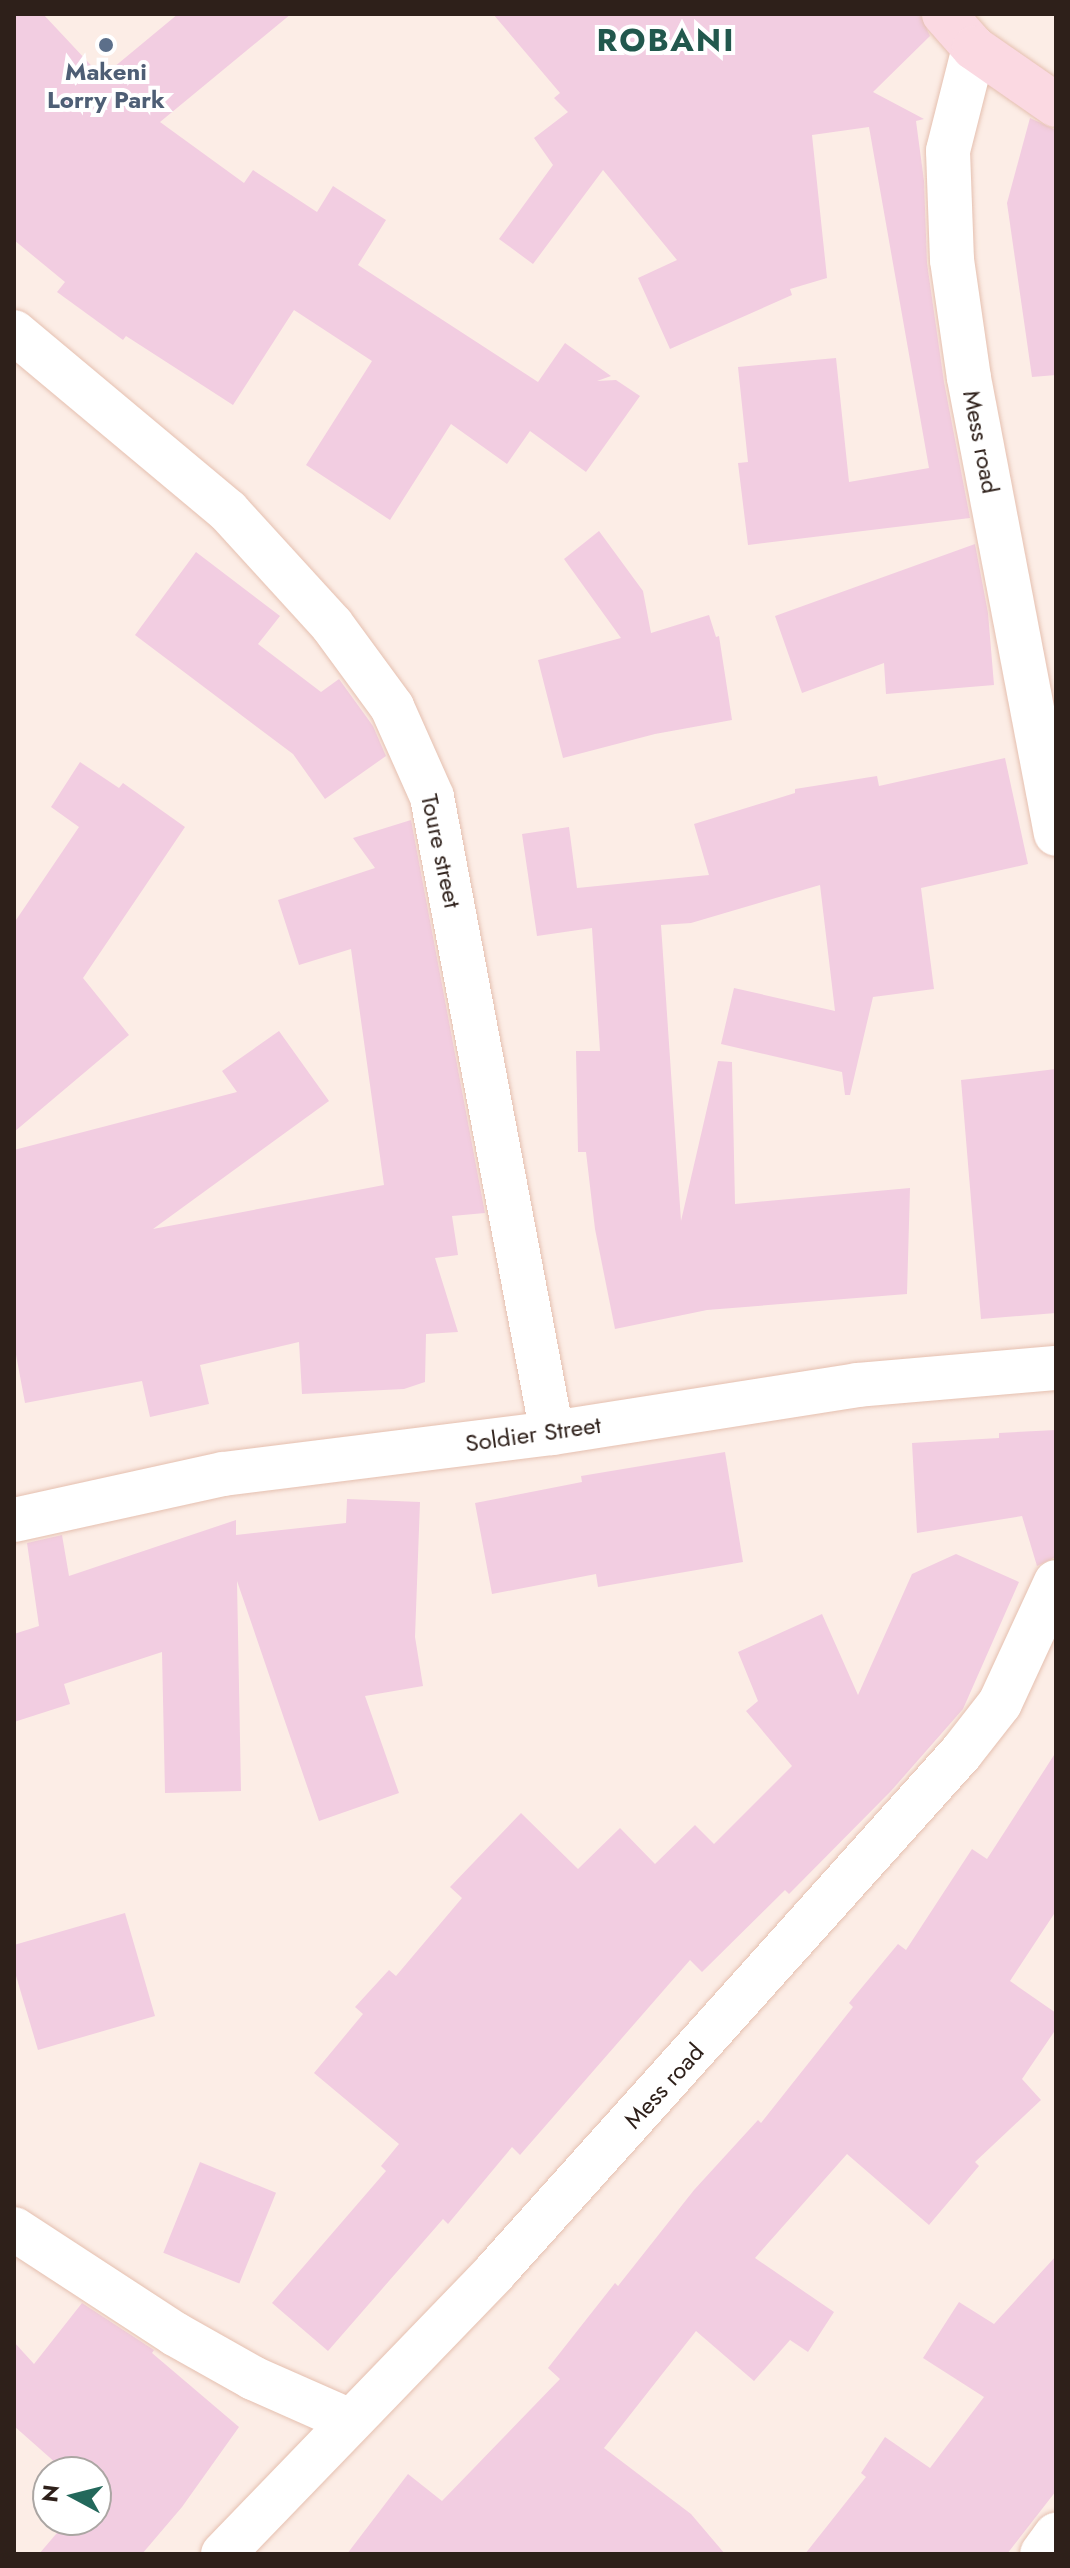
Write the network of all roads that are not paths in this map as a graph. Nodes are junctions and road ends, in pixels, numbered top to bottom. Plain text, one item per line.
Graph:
1 (944, 14) edge
2 (974, 48) junction
3 (1056, 105) edge
4 (14, 332) edge
5 (1056, 834) edge
6 (1056, 1368) edge
7 (552, 1433) junction
8 (14, 1520) edge
9 (1056, 1582) edge
10 (14, 2229) edge
11 (350, 2421) junction
12 (1056, 2535) edge
13 (223, 2554) edge
14 (1042, 2554) edge

1 - 2 main road
2 - 3 main road
2 - 5 street, Mess road
4 - 7 street, Toure street
6 - 7 street, Soldier Street
7 - 8 street, Soldier Street
9 - 11 street, Mess road
10 - 11 street
11 - 13 street, Mess road
12 - 14 street

